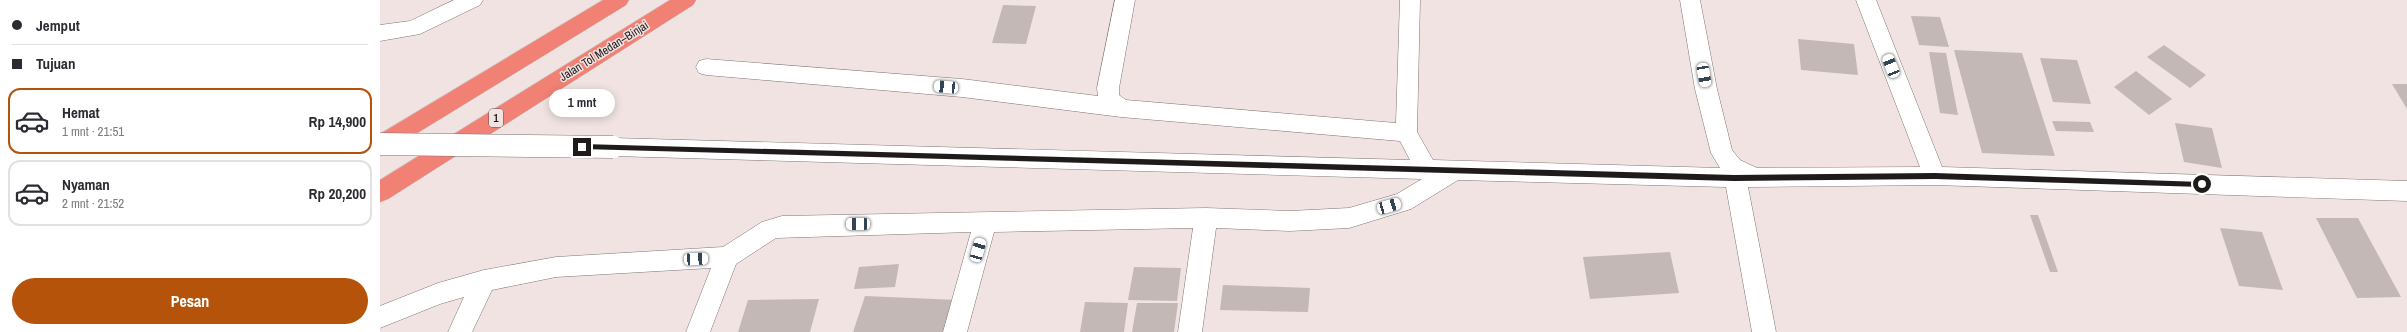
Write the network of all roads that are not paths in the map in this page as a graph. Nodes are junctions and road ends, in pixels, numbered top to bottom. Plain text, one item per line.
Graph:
1 (473, 0) edge
2 (619, 0) edge
3 (686, 0) edge
4 (1125, 0) edge
5 (1410, 0) edge
6 (1690, 0) edge
7 (1866, 0) edge
8 (456, 6) edge
9 (380, 33) edge
10 (706, 67) dead end
11 (1121, 108) junction
12 (1406, 134) junction
13 (380, 144) edge
14 (1428, 170) junction
15 (1454, 171) junction
16 (1935, 176) junction
17 (1744, 178) junction
18 (2407, 191) edge
19 (380, 192) edge
20 (1206, 218) junction
21 (985, 223) junction
22 (727, 257) junction
23 (484, 281) junction
24 (380, 317) edge
25 (460, 332) edge
26 (698, 332) edge
27 (955, 332) edge
28 (1190, 332) edge
29 (1764, 332) edge

1 - 8 street
2 - 13 highway
3 - 19 highway, Jalan Tol Medan–Binjai / 1
4 - 11 street
5 - 12 street
6 - 17 street
7 - 16 street
8 - 9 street
10 - 11 street
11 - 12 street
12 - 14 street
13 - 14 street, bridge
14 - 15 street
15 - 17 street
15 - 20 street
16 - 17 street
16 - 18 street
17 - 29 street
20 - 21 street
20 - 28 street
21 - 22 street
21 - 27 street
22 - 23 street
22 - 26 street
23 - 24 street
23 - 25 street

